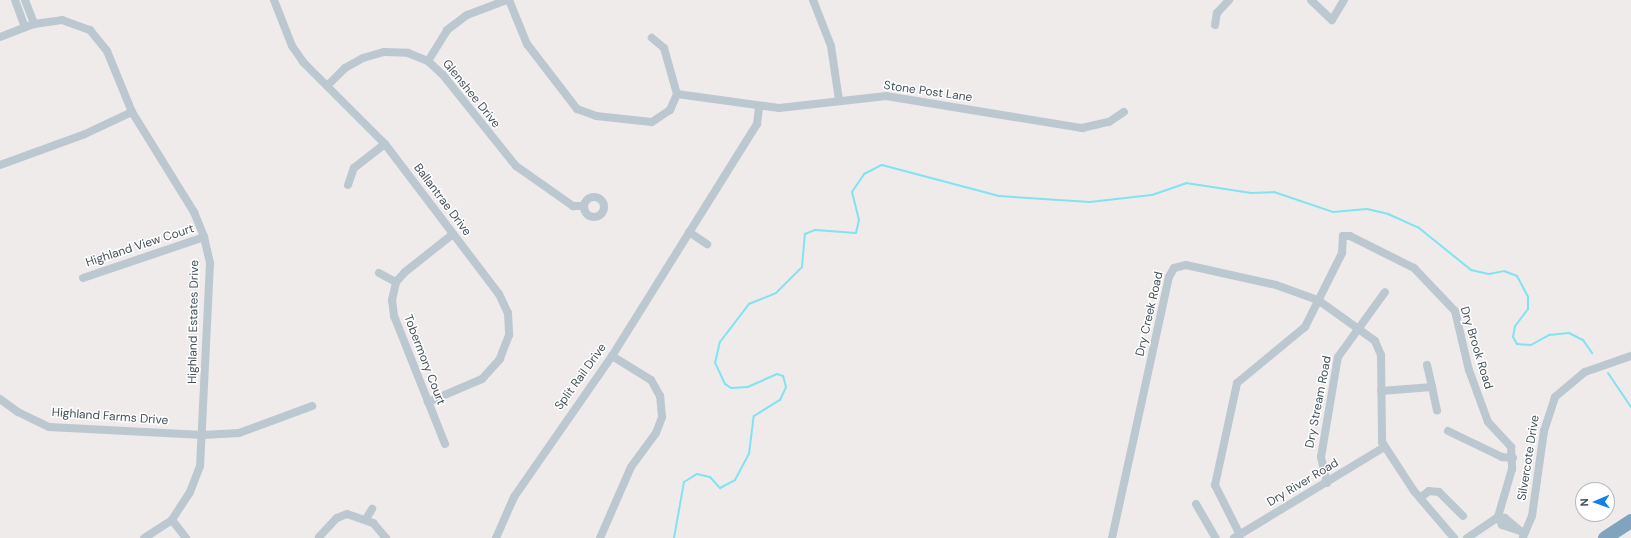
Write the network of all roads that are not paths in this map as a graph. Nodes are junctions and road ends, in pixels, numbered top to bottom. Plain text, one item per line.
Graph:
1 (15, 0) edge
2 (25, 0) edge
3 (274, 0) edge
4 (508, 0) edge
5 (813, 0) edge
6 (1229, 0) edge
7 (1311, 0) edge
8 (1344, 0) edge
9 (34, 24) junction
10 (1215, 25) dead end
11 (25, 28) junction
12 (0, 37) edge
13 (652, 38) dead end
14 (428, 61) junction
15 (327, 86) junction
16 (677, 94) junction
17 (839, 100) junction
18 (759, 107) junction
19 (132, 112) junction
20 (1124, 112) dead end
21 (385, 144) junction
22 (0, 165) edge
23 (348, 185) dead end
24 (584, 206) dead end
25 (689, 232) junction
26 (453, 234) junction
27 (204, 237) junction
28 (706, 244) dead end
29 (379, 273) dead end
30 (83, 278) dead end
31 (396, 282) junction
32 (1385, 292) dead end
33 (1318, 300) junction
34 (1359, 328) junction
35 (612, 356) junction
36 (1631, 356) edge
37 (1427, 365) dead end
38 (1432, 387) junction
39 (1380, 391) junction
40 (0, 399) edge
41 (428, 402) junction
42 (312, 406) dead end
43 (1437, 410) dead end
44 (1448, 431) dead end
45 (203, 435) junction
46 (445, 444) dead end
47 (1384, 447) junction
48 (1513, 458) junction
49 (1327, 483) junction
50 (1420, 498) junction
51 (1196, 504) dead end
52 (372, 509) dead end
53 (1463, 516) dead end
54 (1498, 517) junction
55 (172, 520) junction
56 (366, 520) junction
57 (1631, 521) edge
58 (1522, 534) edge
59 (1237, 536) edge
60 (319, 537) dead end
61 (144, 538) edge
62 (186, 538) edge
63 (386, 538) edge
64 (496, 538) edge
65 (600, 538) edge
66 (1112, 538) edge
67 (1216, 538) edge
68 (1454, 538) edge
69 (1467, 538) edge
70 (1606, 538) edge

1 - 11 street
2 - 9 street
3 - 15 street, Ballantrae Drive
4 - 14 street
4 - 16 street
5 - 17 street
6 - 10 street
7 - 8 street
9 - 11 street, Highland Estates Drive
9 - 19 street, Highland Estates Drive
11 - 12 street, Highland Estates Drive
13 - 16 street
14 - 15 street, Glenshee Drive
14 - 24 street, Glenshee Drive
15 - 21 street, Ballantrae Drive
16 - 18 street, Stone Post Lane
17 - 18 street, Stone Post Lane
17 - 20 street, Stone Post Lane
18 - 25 street, Split Rail Drive
19 - 22 street
19 - 27 street, Highland Estates Drive
21 - 23 street
21 - 26 street, Ballantrae Drive
25 - 28 street
25 - 35 street, Split Rail Drive
26 - 31 street
26 - 41 street, Ballantrae Drive
27 - 30 street, Highland View Court
27 - 45 street, Highland Estates Drive
29 - 31 street
31 - 41 street, Tobermory Court
32 - 34 street, Dry Stream Road
33 - 34 street, Dry Creek Road
33 - 48 street, Dry Brook Road
33 - 59 street, Dry Brook Road
33 - 66 street, Dry Creek Road
34 - 39 street, Dry Creek Road
34 - 49 street, Dry Stream Road
35 - 64 street, Split Rail Drive
35 - 65 street
36 - 58 street, Silvercote Drive
37 - 38 street
38 - 39 street
38 - 43 street
39 - 47 street, Dry Creek Road
40 - 45 street, Highland Farms Drive
41 - 46 street, Tobermory Court
42 - 45 street, Highland Farms Drive
44 - 48 street
45 - 55 street, Highland Estates Drive
47 - 49 street, Dry River Road
47 - 50 street, Dry Creek Road
48 - 54 street
49 - 59 street, Dry River Road
50 - 53 street
50 - 68 street, Dry Creek Road
51 - 67 street
52 - 56 street
54 - 58 street
54 - 69 street
55 - 61 street, Highland Estates Drive
55 - 62 street
56 - 60 street
56 - 63 street
57 - 70 highway

